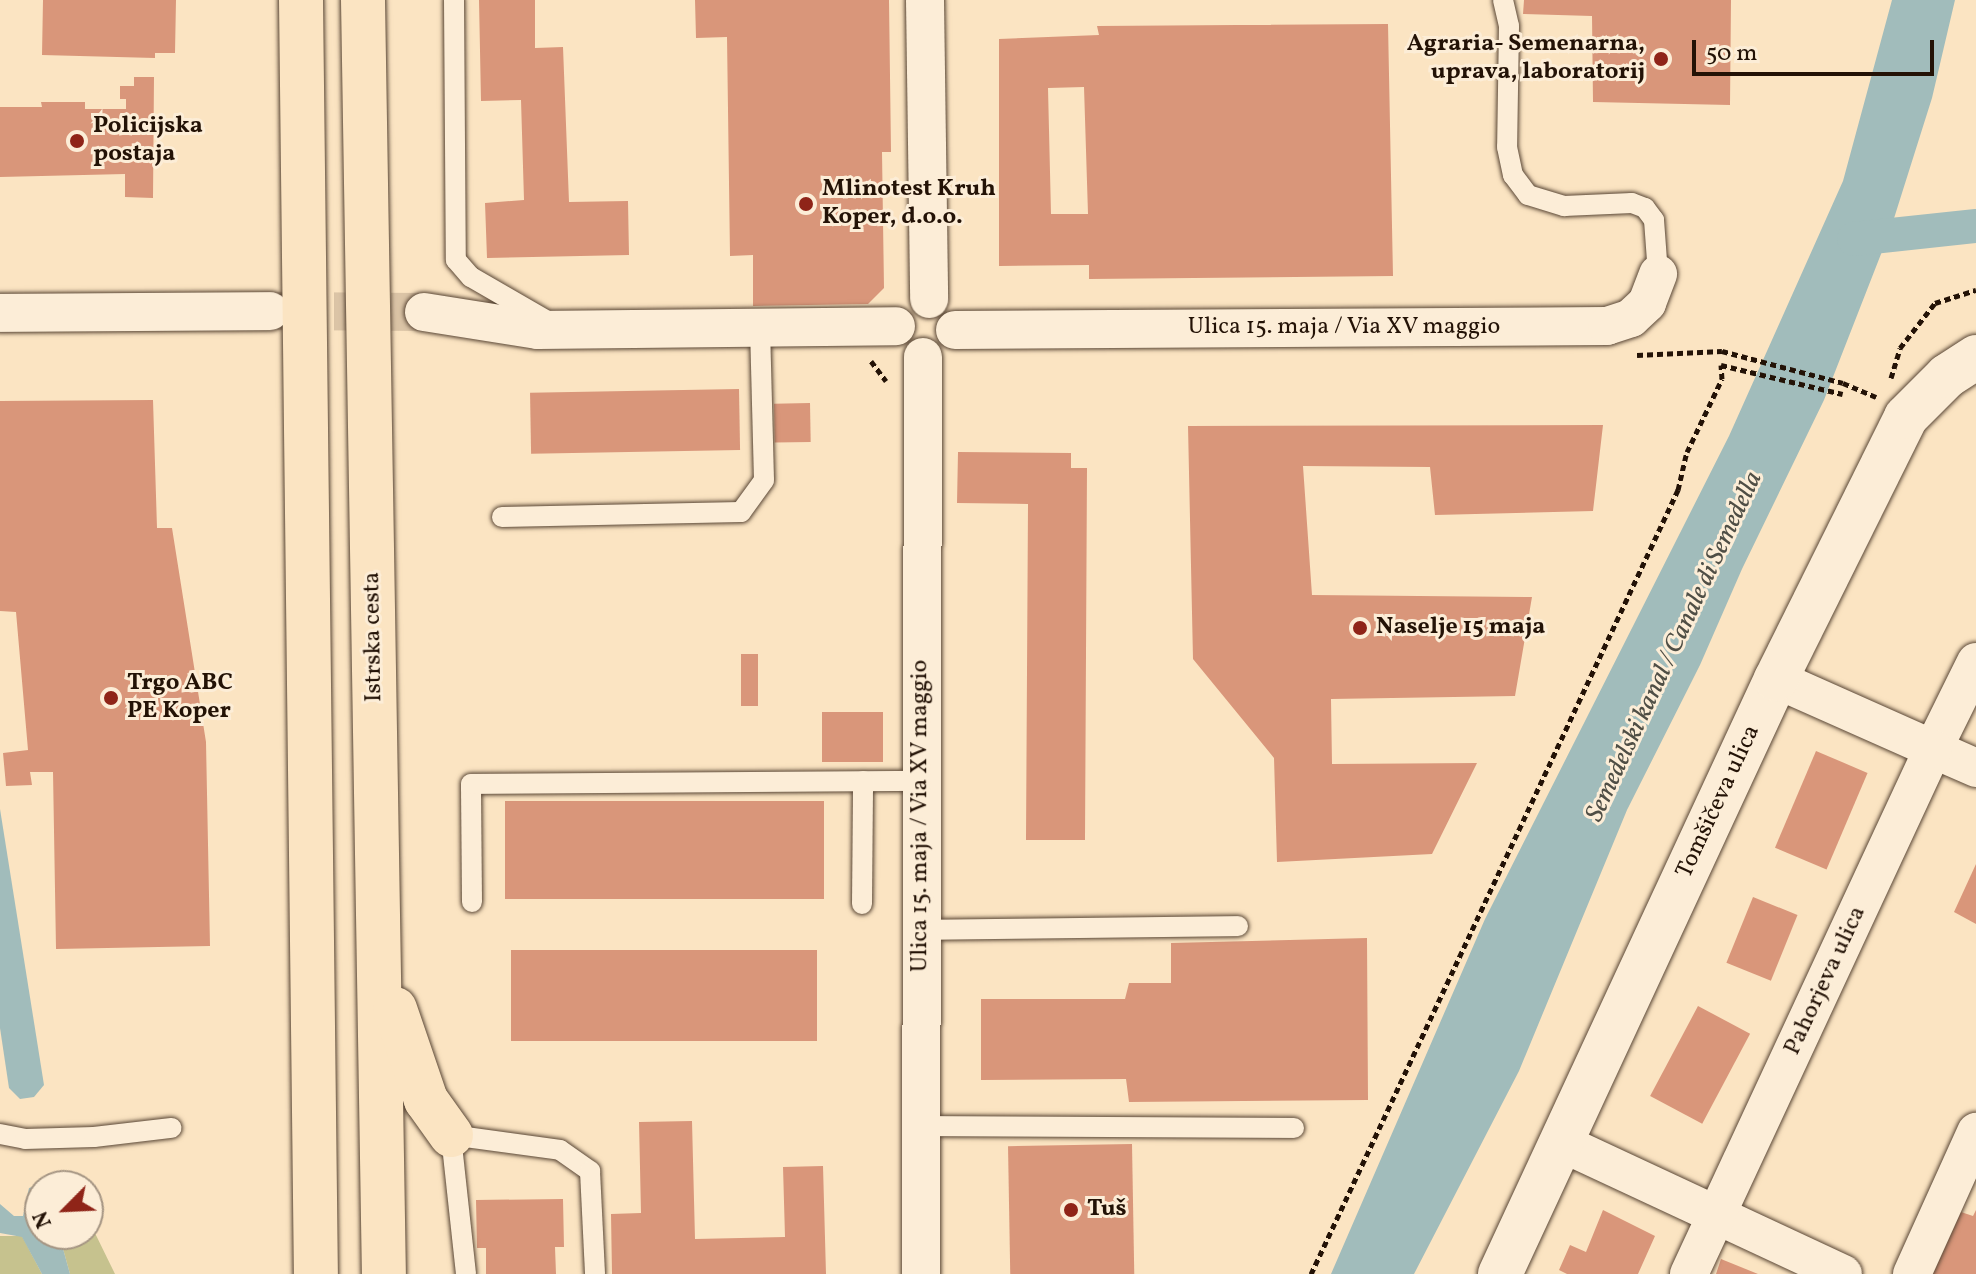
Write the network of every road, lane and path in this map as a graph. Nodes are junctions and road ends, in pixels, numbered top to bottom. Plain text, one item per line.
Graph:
1 (301, 0) edge
2 (363, 0) edge
3 (454, 0) edge
4 (925, 0) edge
5 (1503, 0) edge
6 (1658, 274) joint
7 (1976, 290) edge
8 (929, 299) junction
9 (270, 311) tunnel mouth
10 (424, 312) tunnel mouth
11 (0, 313) edge
12 (896, 326) junction
13 (563, 329) junction
14 (760, 329) junction
15 (955, 330) junction
16 (1722, 351) dead end
17 (923, 357) junction
18 (1976, 357) edge
19 (1888, 387) dead end
20 (1843, 394) dead end
21 (1884, 400) dead end
22 (502, 517) dead end
23 (1976, 662) edge
24 (1776, 679) junction
25 (1933, 749) junction
26 (1976, 768) edge
27 (863, 781) junction
28 (921, 781) junction
29 (472, 902) dead end
30 (862, 904) dead end
31 (1238, 926) dead end
32 (921, 930) junction
33 (380, 952) junction
34 (921, 1126) junction
35 (171, 1128) dead end
36 (1294, 1128) dead end
37 (1976, 1132) edge
38 (0, 1134) edge
39 (451, 1135) junction
40 (1562, 1143) junction
41 (1718, 1213) junction
42 (316, 1274) edge
43 (384, 1274) edge
44 (466, 1274) edge
45 (595, 1274) edge
46 (921, 1274) edge
47 (1311, 1274) edge
48 (1500, 1274) edge
49 (1689, 1274) edge
50 (1843, 1274) edge
51 (1912, 1274) edge

1 - 42 highway
2 - 33 highway, Istrska cesta
3 - 13 lane
4 - 8 street
5 - 6 lane
6 - 15 street, Ulica 15. maja / Via XV maggio
7 - 19 path
8 - 12 street
8 - 15 street
9 - 11 street
10 - 13 street
12 - 14 street
12 - 17 street
13 - 14 street
14 - 22 lane
15 - 17 street
16 - 21 path
17 - 28 street, Ulica 15. maja / Via XV maggio
18 - 24 street, Tomšičeva ulica
20 - 47 path
23 - 25 street, Pahorjeva ulica
24 - 25 street
24 - 40 street, Tomšičeva ulica
25 - 26 street
25 - 41 street, Pahorjeva ulica
27 - 28 lane
27 - 29 lane
27 - 30 lane
28 - 32 street, Ulica 15. maja / Via XV maggio
31 - 32 lane
32 - 34 street, Ulica 15. maja / Via XV maggio
33 - 39 highway
33 - 43 highway, Istrska cesta
34 - 36 lane
34 - 46 street, Ulica 15. maja / Via XV maggio
35 - 38 lane
37 - 51 street
39 - 44 lane
39 - 45 lane
40 - 41 street
40 - 48 street, Tomšičeva ulica
41 - 49 street, Pahorjeva ulica
41 - 50 street

